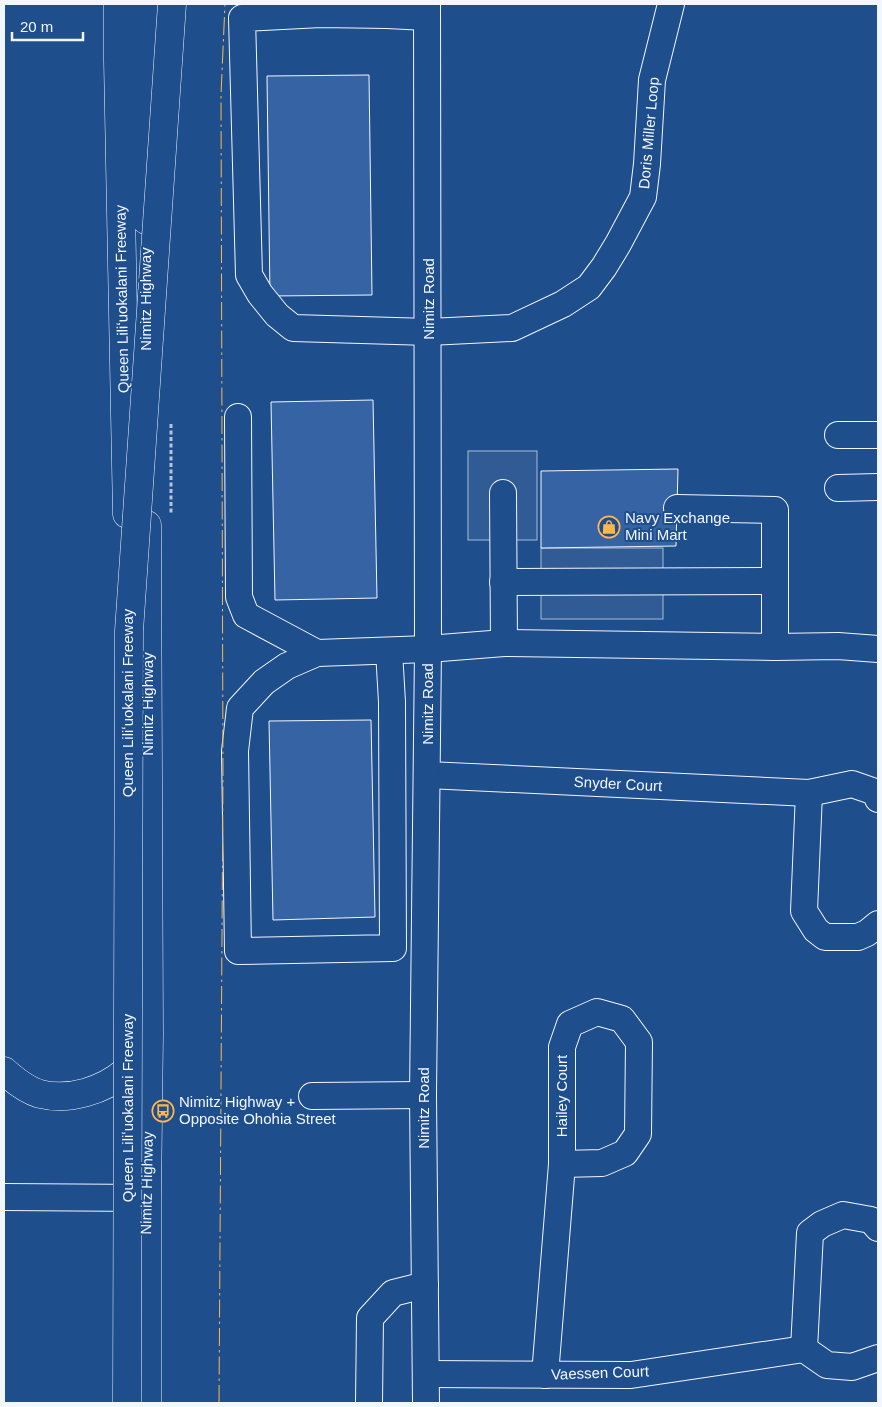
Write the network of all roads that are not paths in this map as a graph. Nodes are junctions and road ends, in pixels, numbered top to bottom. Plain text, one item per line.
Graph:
1 (118, 4) edge
2 (145, 4) edge
3 (172, 4) edge
4 (671, 4) edge
5 (427, 10) edge
6 (242, 11) edge
7 (429, 332) junction
8 (238, 417) dead end
9 (838, 435) dead end
10 (878, 435) edge
11 (878, 487) edge
12 (838, 488) dead end
13 (503, 493) dead end
14 (677, 508) dead end
15 (776, 581) junction
16 (503, 582) junction
17 (129, 631) junction
18 (504, 643) junction
19 (776, 647) junction
20 (428, 649) junction
21 (878, 649) edge
22 (389, 651) junction
23 (317, 654) junction
24 (428, 775) junction
25 (808, 792) junction
26 (878, 799) edge
27 (878, 924) edge
28 (149, 1034) junction
29 (4, 1072) edge
30 (424, 1095) junction
31 (312, 1096) dead end
32 (562, 1164) junction
33 (4, 1197) edge
34 (146, 1198) junction
35 (878, 1228) edge
36 (425, 1285) junction
37 (804, 1349) junction
38 (878, 1358) edge
39 (426, 1374) junction
40 (545, 1375) junction
41 (128, 1403) edge
42 (147, 1403) edge
43 (369, 1403) edge
44 (426, 1403) edge

1 - 17 main road, Queen Liliʻuokalani Freeway, bridge
2 - 28 main road, Nimitz Highway
3 - 17 main road, bridge
4 - 7 street, Doris Miller Loop
5 - 6 street
5 - 7 street, Nimitz Road
6 - 7 street, Doris Miller Loop
7 - 20 street, Nimitz Road
8 - 23 street
9 - 10 street
11 - 12 street
13 - 16 street
14 - 15 street
15 - 16 street
15 - 19 street
16 - 18 street
17 - 41 main road, Queen Liliʻuokalani Freeway, bridge
18 - 19 street
18 - 20 street
19 - 21 street
20 - 22 street
20 - 24 street, Nimitz Road
22 - 23 street
22 - 23 street
24 - 25 street, Snyder Court
24 - 30 street, Nimitz Road
25 - 26 street, Snyder Court
25 - 27 street
28 - 29 main road
28 - 34 main road, Nimitz Highway
30 - 31 street
30 - 36 street, Nimitz Road
32 - 32 street, Hailey Court
32 - 40 street, Hailey Court
33 - 34 street
34 - 42 main road, Nimitz Highway
35 - 37 street
36 - 39 street, Nimitz Road
36 - 43 street
37 - 38 street
37 - 40 street, Vaessen Court
39 - 40 street, Vaessen Court
39 - 44 street, Nimitz Road

